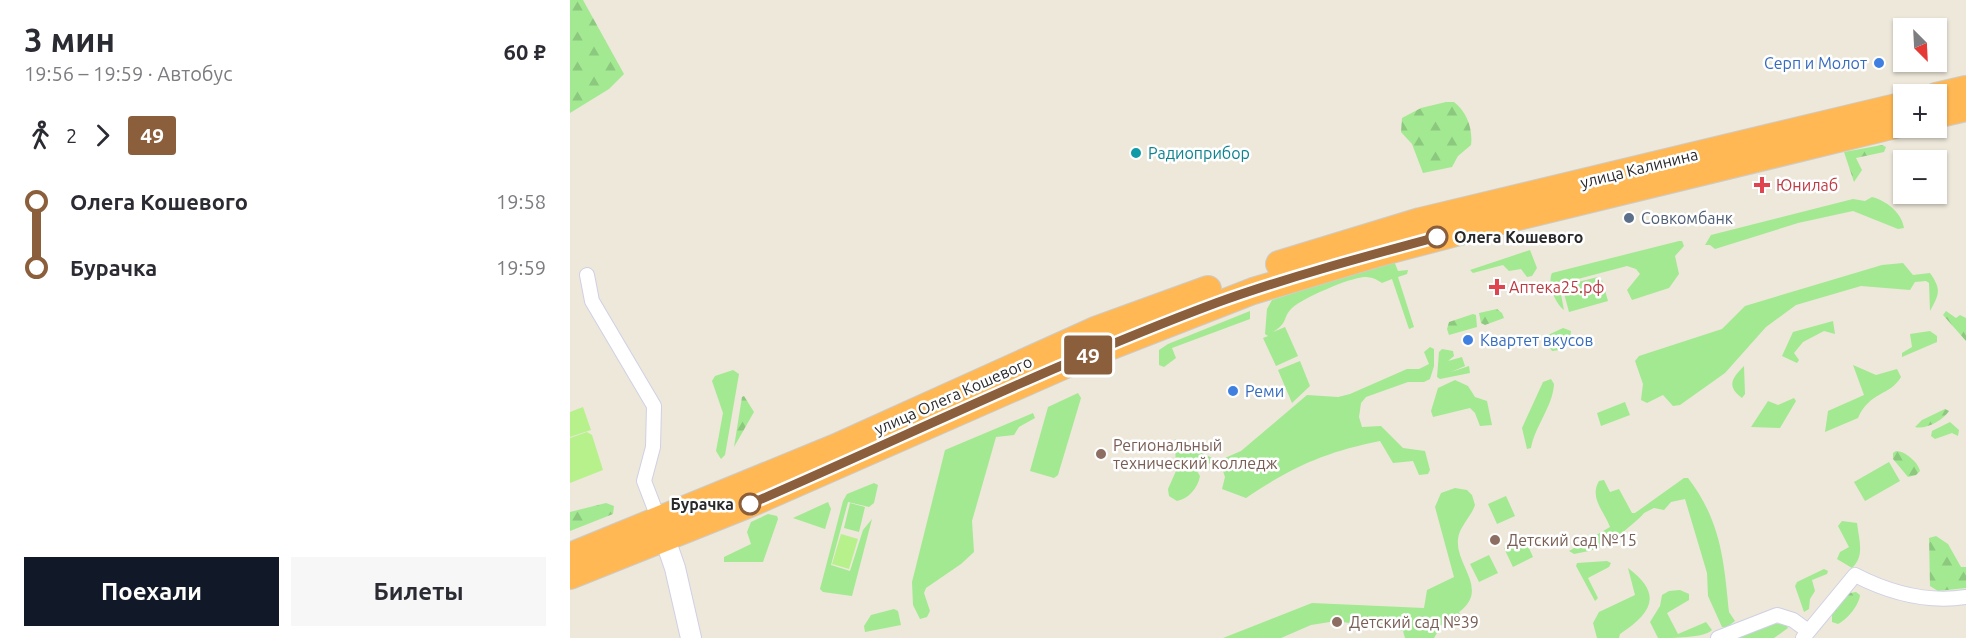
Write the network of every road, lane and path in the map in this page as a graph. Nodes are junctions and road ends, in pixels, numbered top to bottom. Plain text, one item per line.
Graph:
1 (1966, 89) edge
2 (1947, 93) edge
3 (1893, 108) edge
4 (1966, 108) edge
5 (1947, 112) edge
6 (1893, 126) edge
7 (1374, 233) joint
8 (1438, 237) joint
9 (587, 275) dead end
10 (662, 529) junction
11 (570, 556) edge
12 (570, 576) edge
13 (1966, 597) edge
14 (1806, 635) edge
15 (691, 638) edge
16 (1718, 638) edge

1 - 2 highway
3 - 7 highway, улица Калинина
4 - 5 highway
6 - 8 highway, улица Калинина
7 - 10 highway, улица Олега Кошевого
8 - 10 highway, улица Олега Кошевого
9 - 10 street
10 - 11 highway, улица Олега Кошевого
10 - 12 highway, улица Олега Кошевого
10 - 15 main road
13 - 14 street
14 - 16 street

